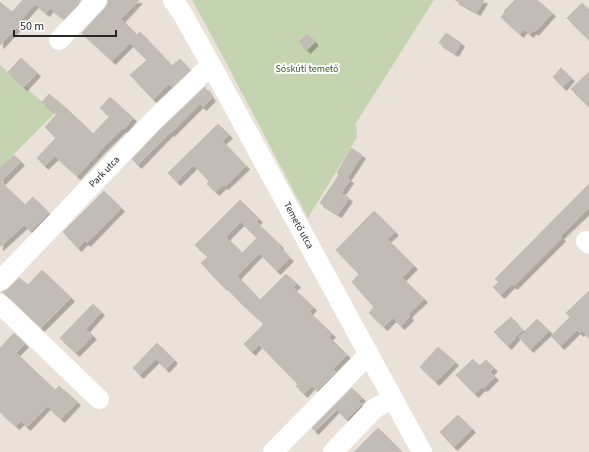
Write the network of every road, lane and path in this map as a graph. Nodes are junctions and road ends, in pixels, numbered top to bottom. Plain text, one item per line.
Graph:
1 (96, 0) edge
2 (173, 0) edge
3 (59, 40) dead end
4 (211, 65) junction
5 (0, 282) edge
6 (0, 304) edge
7 (368, 354) junction
8 (99, 399) dead end
9 (393, 399) junction
10 (273, 452) edge
11 (333, 452) edge
12 (422, 452) edge

1 - 3 street
2 - 4 street, Temető utca
4 - 5 street, Park utca
4 - 7 street, Temető utca
6 - 8 street
7 - 9 street, Temető utca
7 - 10 street
9 - 11 street
9 - 12 street, Temető utca

